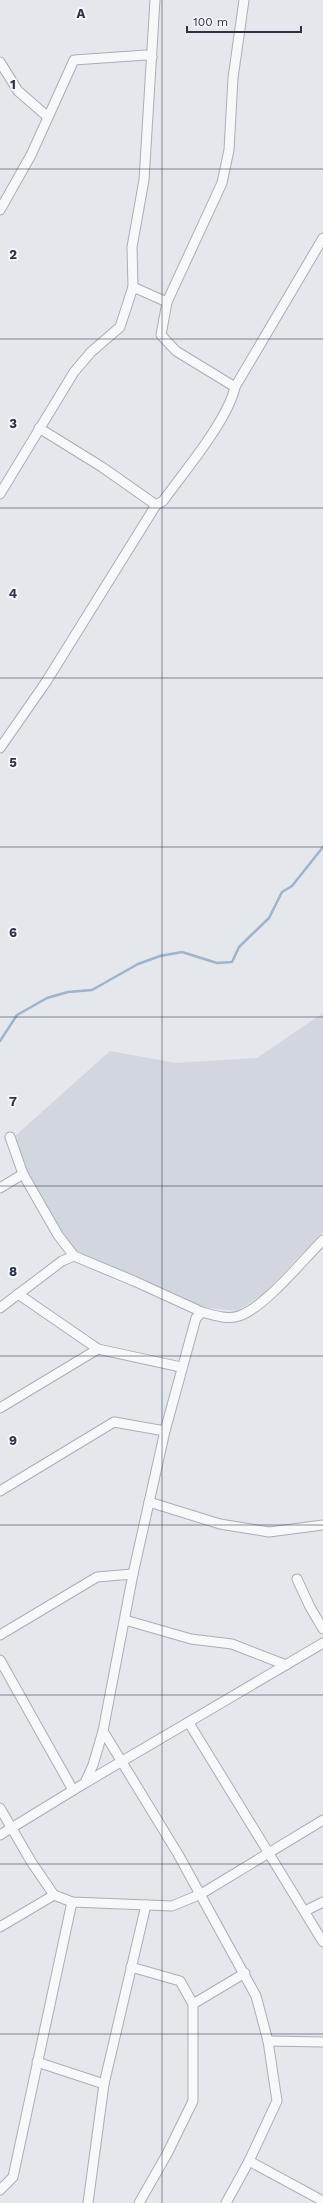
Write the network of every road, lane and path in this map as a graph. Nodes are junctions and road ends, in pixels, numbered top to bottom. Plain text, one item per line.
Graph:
1 (154, 0) edge
2 (244, 0) edge
3 (152, 56) junction
4 (0, 62) edge
5 (48, 117) junction
6 (0, 210) edge
7 (323, 238) edge
8 (133, 287) junction
9 (167, 302) junction
10 (235, 387) junction
11 (39, 428) junction
12 (0, 494) edge
13 (156, 505) junction
14 (0, 748) edge
15 (10, 1137) dead end
16 (23, 1174) junction
17 (0, 1188) edge
18 (323, 1240) edge
19 (74, 1256) junction
20 (18, 1294) junction
21 (0, 1308) edge
22 (202, 1312) junction
23 (98, 1349) junction
24 (182, 1367) junction
25 (0, 1408) edge
26 (165, 1431) junction
27 (0, 1491) edge
28 (149, 1502) junction
29 (323, 1525) edge
30 (134, 1574) junction
31 (297, 1579) dead end
32 (125, 1620) junction
33 (323, 1629) edge
34 (0, 1635) edge
35 (323, 1643) edge
36 (0, 1660) edge
37 (286, 1665) junction
38 (189, 1723) junction
39 (103, 1731) junction
40 (122, 1761) junction
41 (85, 1783) junction
42 (73, 1790) junction
43 (0, 1808) edge
44 (323, 1820) edge
45 (12, 1827) junction
46 (0, 1834) edge
47 (269, 1852) junction
48 (201, 1894) junction
49 (54, 1895) junction
50 (72, 1902) junction
51 (323, 1902) edge
52 (146, 1905) junction
53 (305, 1911) junction
54 (0, 1927) edge
55 (323, 1942) edge
56 (131, 1967) junction
57 (245, 1974) junction
58 (193, 2004) junction
59 (268, 2041) junction
60 (323, 2042) edge
61 (37, 2062) junction
62 (104, 2084) junction
63 (249, 2161) junction
64 (0, 2190) edge
65 (323, 2201) edge
66 (88, 2203) edge
67 (140, 2203) edge
68 (226, 2203) edge

1 - 3 street
2 - 9 street
3 - 5 street
3 - 8 street
4 - 5 street
5 - 6 street
7 - 10 street
8 - 9 street
8 - 11 street
9 - 10 street
10 - 13 street
11 - 12 street
11 - 13 street
13 - 14 street
15 - 16 street
16 - 17 street
16 - 19 street
18 - 22 street
19 - 20 street
19 - 22 street
20 - 21 street
20 - 23 street
22 - 24 street
23 - 24 street
23 - 25 street
24 - 26 street
26 - 27 street
26 - 28 street
28 - 29 street
28 - 30 street
30 - 32 street
30 - 34 street
31 - 33 street
32 - 37 street
32 - 39 street
35 - 37 street
36 - 42 street
37 - 38 street
38 - 40 street
38 - 47 street
39 - 40 street
39 - 41 street
40 - 41 street
40 - 48 street
41 - 42 street
42 - 45 street
43 - 45 street
44 - 47 street
45 - 46 street
45 - 49 street
47 - 48 street
47 - 53 street
48 - 52 street
48 - 57 street
49 - 50 street
49 - 54 street
50 - 52 street
50 - 61 street
51 - 53 street
52 - 56 street
53 - 55 street
56 - 58 street
56 - 62 street
57 - 58 street
57 - 59 street
58 - 67 street
59 - 60 street
59 - 63 street
61 - 62 street
61 - 64 street
62 - 66 street
63 - 65 street
63 - 68 street

